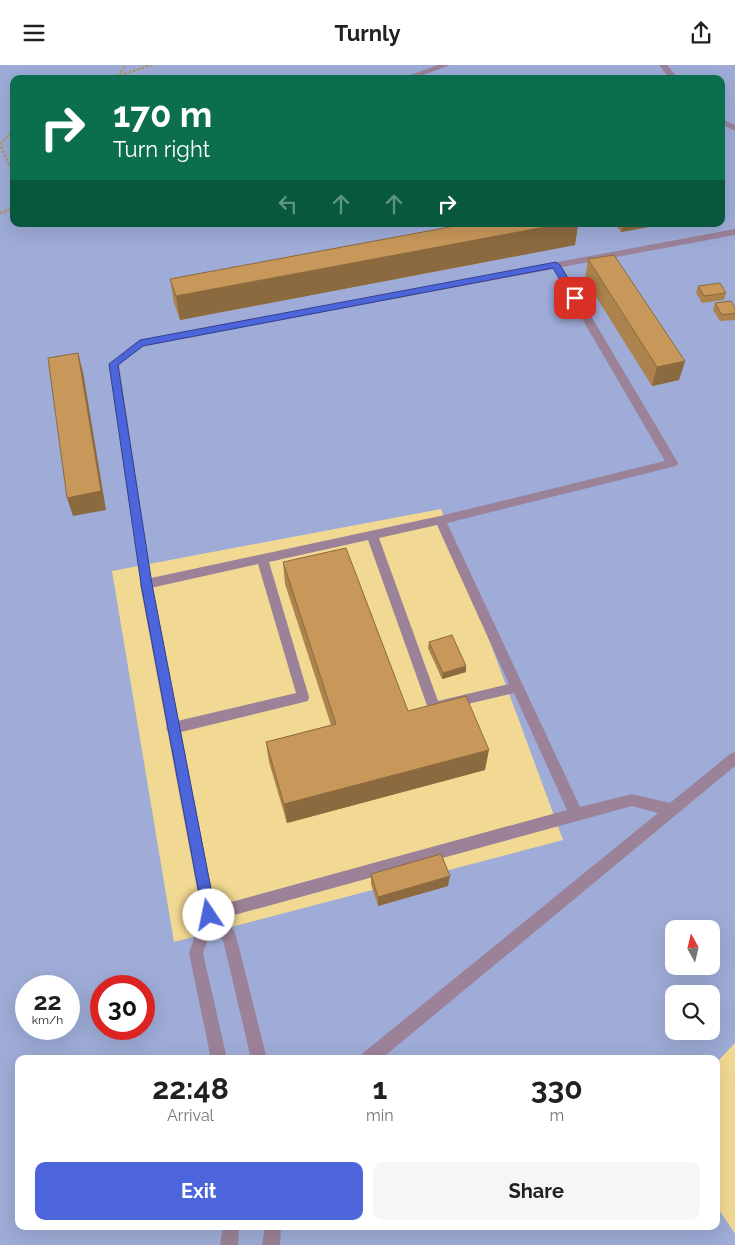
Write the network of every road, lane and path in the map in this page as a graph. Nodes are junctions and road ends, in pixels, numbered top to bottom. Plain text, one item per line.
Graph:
1 (126, 65) edge
2 (152, 65) edge
3 (446, 65) edge
4 (663, 65) edge
5 (120, 75) joint
6 (416, 75) edge
7 (671, 75) edge
8 (10, 134) edge
9 (10, 166) edge
10 (735, 232) edge
11 (556, 265) junction
12 (440, 520) junction
13 (372, 535) junction
14 (262, 559) junction
15 (146, 584) junction
16 (517, 687) junction
17 (173, 728) junction
18 (735, 758) edge
19 (671, 810) junction
20 (576, 814) junction
21 (209, 915) junction
22 (218, 1055) edge
23 (258, 1055) edge
24 (374, 1055) edge
25 (231, 1230) edge
26 (273, 1230) edge
27 (229, 1245) edge
28 (271, 1245) edge

1 - 5 path
2 - 5 path
3 - 6 street
4 - 7 street
8 - 9 path
10 - 11 street
11 - 12 street
11 - 15 street
12 - 13 street
12 - 16 street
13 - 14 street
13 - 16 street
14 - 15 street
14 - 17 street
15 - 17 street
16 - 20 street
17 - 21 street
18 - 19 street
19 - 20 street
19 - 24 street
20 - 21 street
21 - 22 street
21 - 23 street
25 - 27 street
26 - 28 street

